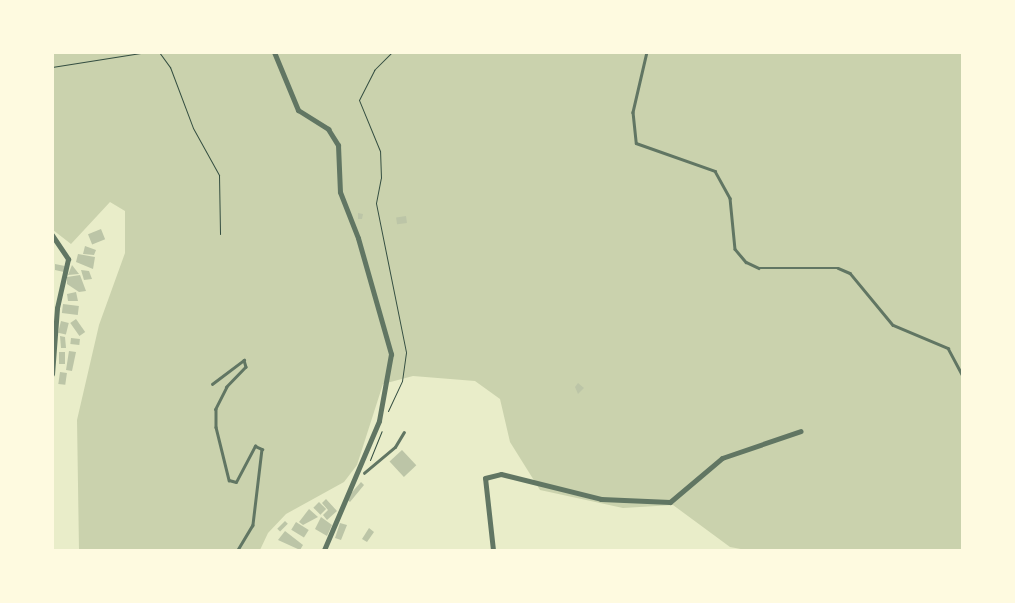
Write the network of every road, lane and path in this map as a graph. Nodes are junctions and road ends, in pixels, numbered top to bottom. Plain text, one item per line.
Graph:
1 (147, 52) edge
2 (159, 52) edge
3 (274, 52) edge
4 (392, 52) edge
5 (647, 52) edge
6 (52, 67) edge
7 (220, 234) dead end
8 (52, 235) edge
9 (52, 374) edge
10 (962, 374) edge
11 (212, 384) dead end
12 (387, 412) dead end
13 (383, 429) dead end
14 (801, 431) dead end
15 (404, 432) dead end
16 (364, 473) joint
17 (325, 549) edge
18 (238, 550) edge
19 (318, 550) edge
20 (493, 550) edge

1 - 6 path
2 - 7 path
3 - 17 street
4 - 12 path
5 - 10 lane
8 - 9 street
11 - 18 lane
13 - 16 path
14 - 20 street
15 - 16 lane
17 - 19 lane

